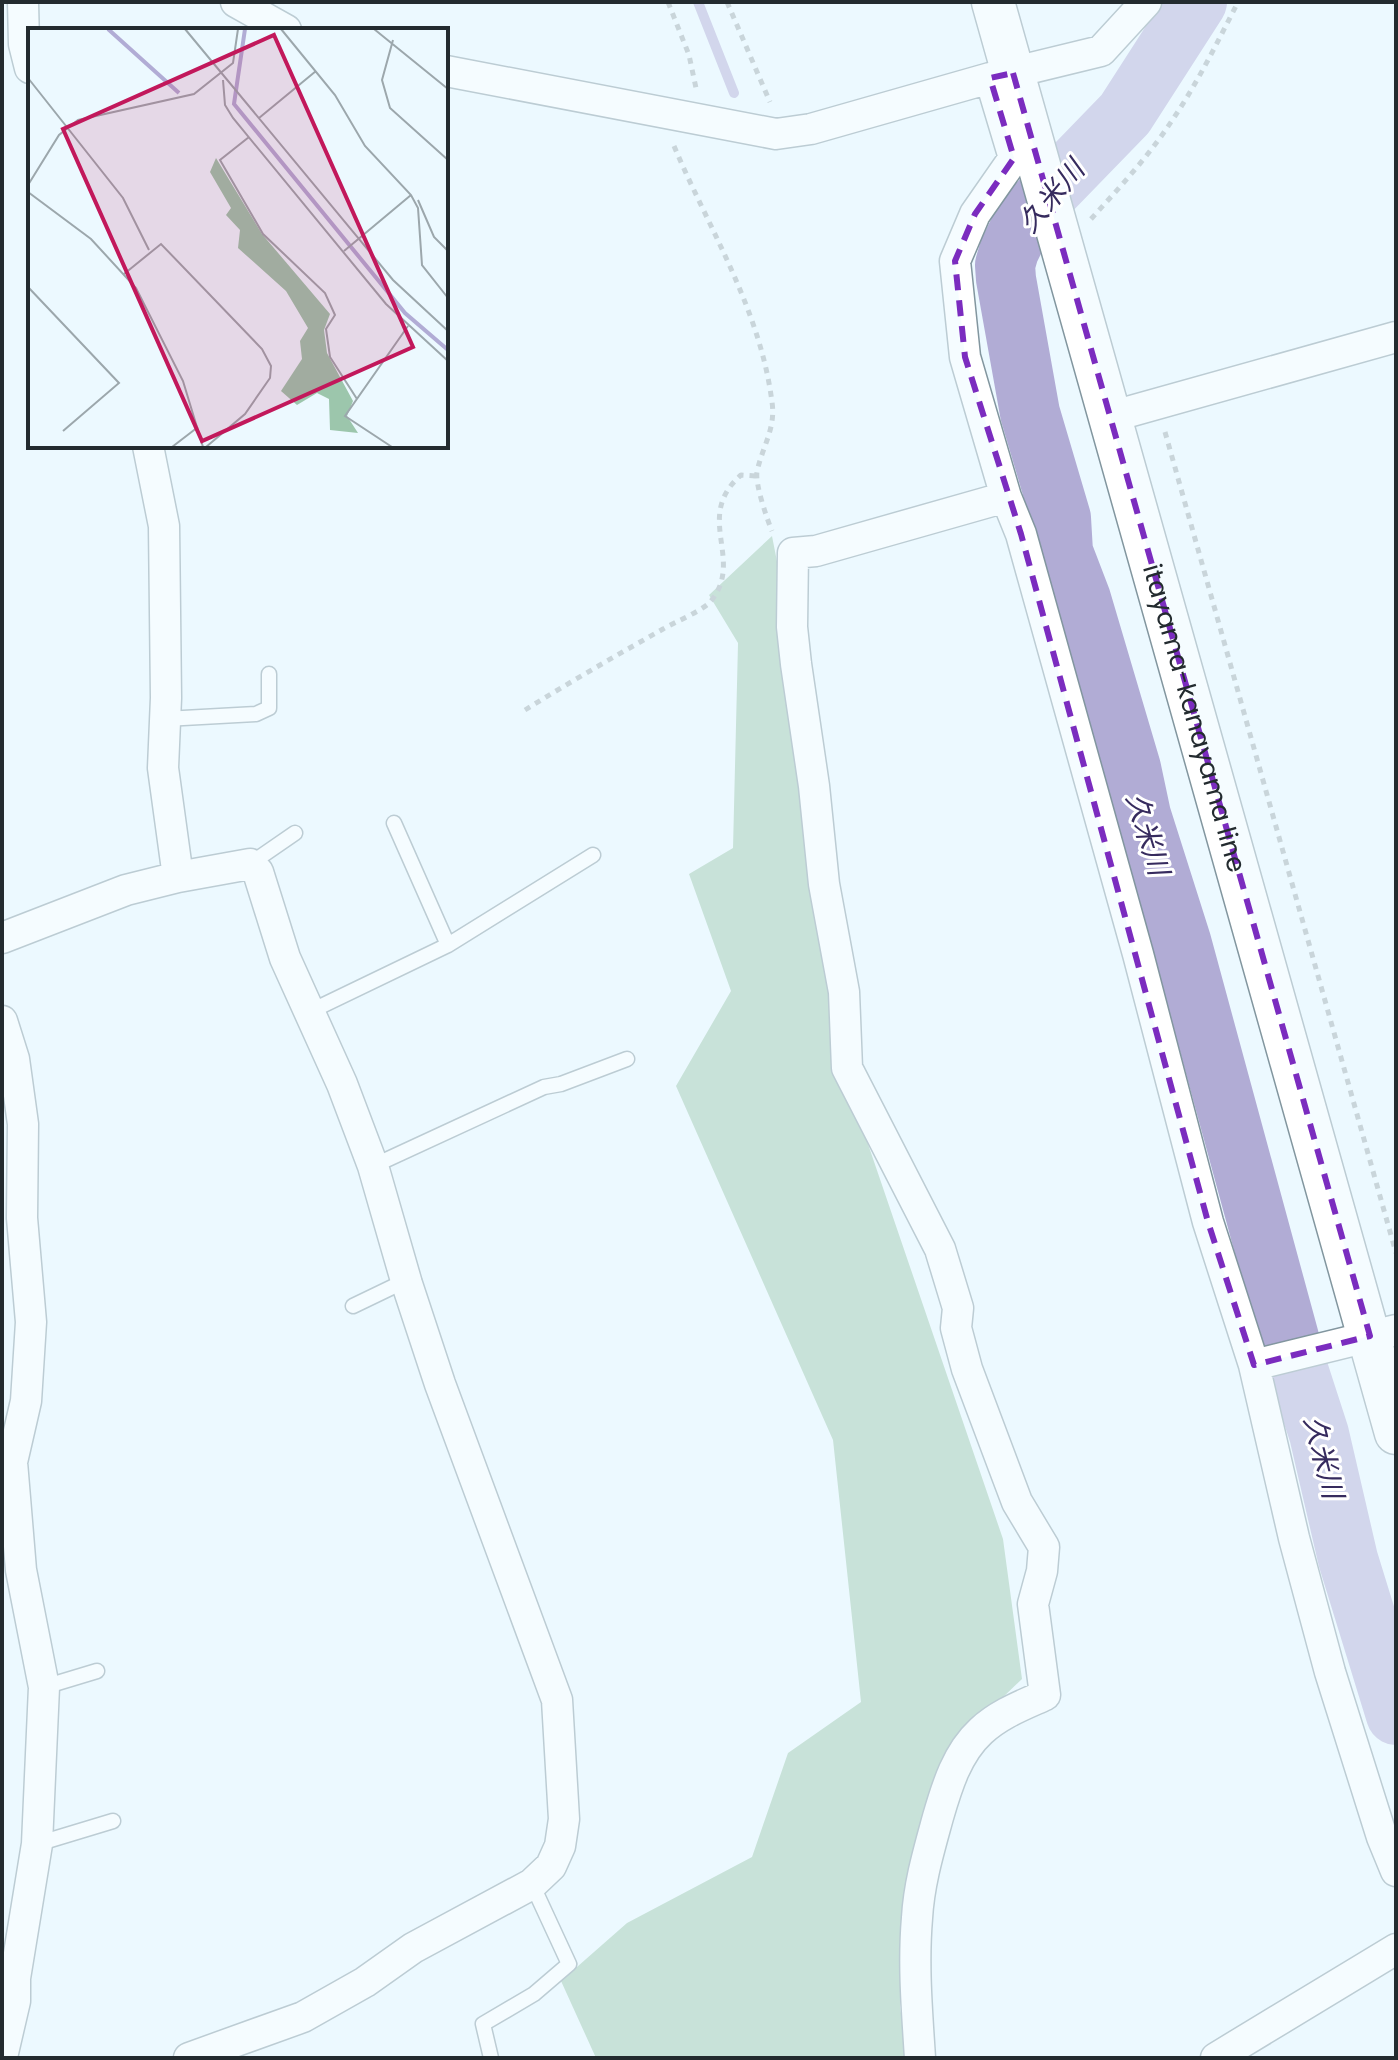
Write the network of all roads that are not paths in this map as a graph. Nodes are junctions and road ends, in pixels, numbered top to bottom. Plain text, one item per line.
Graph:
1 (20, 2) edge
2 (236, 2) edge
3 (993, 2) edge
4 (1146, 2) edge
5 (2, 8) edge
6 (282, 28) edge
7 (28, 60) edge
8 (448, 71) edge
9 (1001, 76) junction
10 (1396, 337) edge
11 (1110, 417) junction
12 (148, 448) edge
13 (1006, 497) junction
14 (269, 674) dead end
15 (165, 719) junction
16 (394, 823) dead end
17 (295, 833) dead end
18 (593, 855) dead end
19 (250, 864) junction
20 (178, 877) junction
21 (2, 938) edge
22 (448, 945) junction
23 (309, 1012) junction
24 (2, 1021) edge
25 (627, 1059) dead end
26 (373, 1166) junction
27 (407, 1280) junction
28 (353, 1306) dead end
29 (1383, 1333) edge
30 (1254, 1365) junction
31 (1396, 1433) edge
32 (7, 1461) edge
33 (97, 1671) dead end
34 (44, 1687) junction
35 (113, 1821) dead end
36 (37, 1844) junction
37 (1396, 1871) edge
38 (532, 1884) junction
39 (1396, 1949) edge
40 (8, 1978) edge
41 (2, 2057) edge
42 (189, 2058) edge
43 (491, 2058) edge
44 (920, 2058) edge
45 (1216, 2058) edge

1 - 5 street
1 - 7 street
2 - 6 street
3 - 9 main road, itayama-kanayama line
4 - 9 street
8 - 9 street
9 - 11 main road, itayama-kanayama line
9 - 13 street
10 - 11 street
11 - 29 main road, itayama-kanayama line
12 - 15 street
13 - 30 street
13 - 44 street
14 - 15 lane
15 - 20 street
16 - 22 lane
17 - 19 lane
18 - 22 lane
19 - 20 street
19 - 23 street
20 - 21 street
22 - 23 lane
23 - 26 street
24 - 32 street
25 - 26 lane
26 - 27 street
27 - 28 lane
27 - 38 street
29 - 30 street
29 - 31 main road, itayama-kanayama line
30 - 37 street
32 - 34 street
33 - 34 lane
34 - 36 street
35 - 36 lane
36 - 40 street
38 - 42 street
38 - 43 lane
39 - 45 street
40 - 41 street

